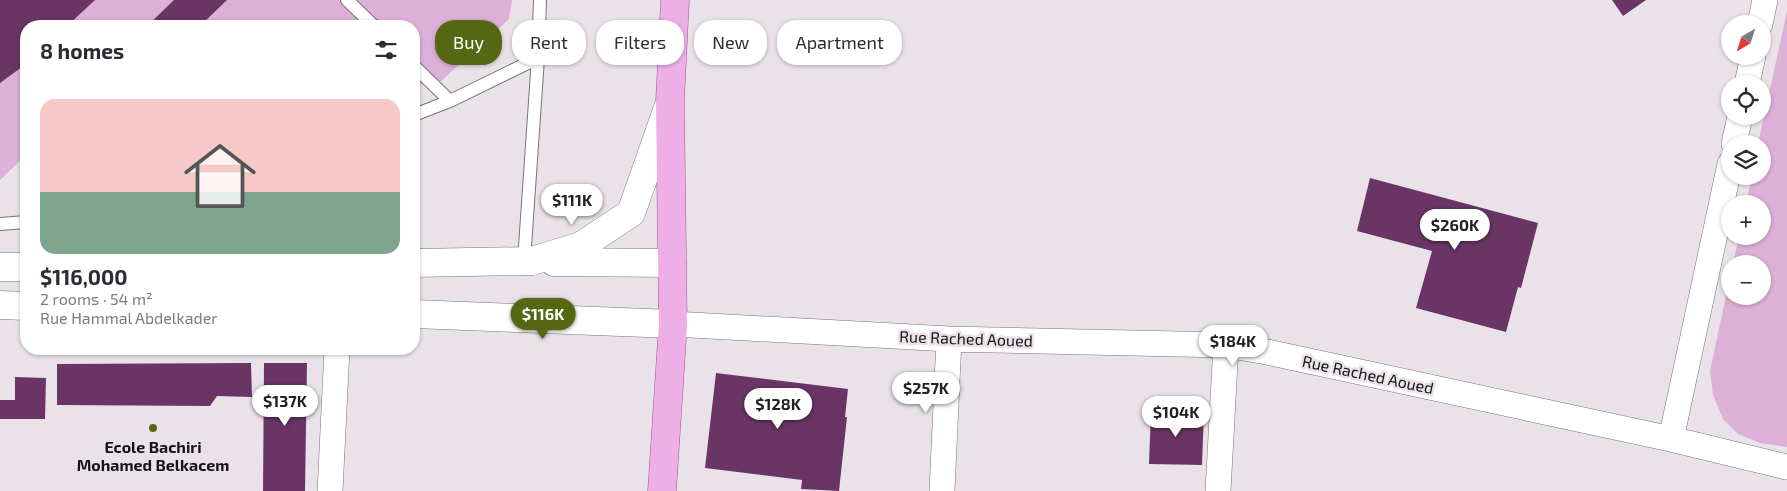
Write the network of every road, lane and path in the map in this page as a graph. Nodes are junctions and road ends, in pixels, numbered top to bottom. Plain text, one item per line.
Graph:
1 (347, 0) edge
2 (675, 0) edge
3 (1765, 0) edge
4 (538, 1) edge
5 (1762, 15) edge
6 (368, 20) edge
7 (538, 20) edge
8 (524, 65) edge
9 (538, 65) edge
10 (420, 72) edge
11 (450, 101) junction
12 (670, 101) junction
13 (420, 114) edge
14 (1725, 185) edge
15 (20, 222) edge
16 (0, 224) edge
17 (528, 261) junction
18 (420, 263) edge
19 (672, 263) junction
20 (0, 267) edge
21 (20, 267) edge
22 (0, 305) edge
23 (20, 306) edge
24 (420, 314) edge
25 (673, 324) junction
26 (949, 339) junction
27 (1226, 345) junction
28 (337, 355) edge
29 (1671, 439) junction
30 (1787, 467) edge
31 (330, 491) edge
32 (662, 491) edge
33 (942, 491) edge
34 (1218, 491) edge

1 - 6 lane
2 - 12 main road
3 - 5 street
4 - 7 lane
8 - 11 lane
9 - 17 lane
10 - 11 lane
11 - 13 lane
12 - 17 street
12 - 19 main road
14 - 29 street
15 - 16 lane
17 - 18 street
17 - 19 street
19 - 25 main road
20 - 21 street
22 - 23 street
24 - 25 street
25 - 26 street, Rue Rached Aoued
25 - 32 main road
26 - 27 street, Rue Rached Aoued
26 - 33 street
27 - 29 street, Rue Rached Aoued
27 - 34 street
28 - 31 street
29 - 30 street, Rue Rached Aoued

